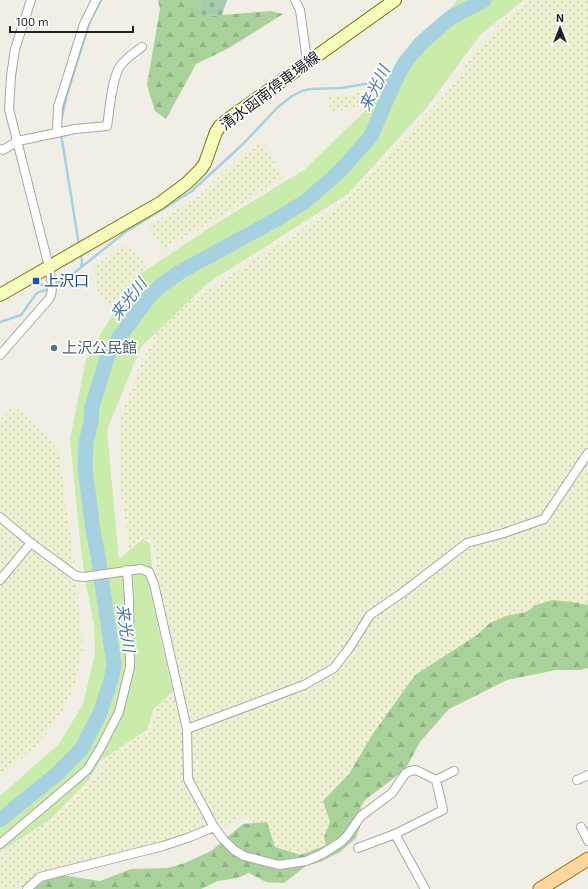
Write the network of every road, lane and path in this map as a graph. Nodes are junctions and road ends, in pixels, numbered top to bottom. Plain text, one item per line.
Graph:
1 (31, 0) edge
2 (96, 0) edge
3 (295, 0) edge
4 (395, 0) edge
5 (142, 46) dead end
6 (309, 62) junction
7 (57, 132) junction
8 (18, 141) junction
9 (0, 149) edge
10 (49, 267) junction
11 (0, 295) edge
12 (0, 355) edge
13 (588, 453) edge
14 (0, 516) edge
15 (31, 543) junction
16 (124, 571) junction
17 (0, 580) edge
18 (187, 729) junction
19 (454, 772) dead end
20 (588, 775) edge
21 (436, 780) junction
22 (577, 780) dead end
23 (214, 827) junction
24 (581, 827) dead end
25 (395, 834) junction
26 (588, 841) edge
27 (0, 844) edge
28 (358, 848) dead end
29 (588, 859) edge
30 (27, 889) edge
31 (425, 889) edge
32 (540, 889) edge

1 - 8 street
2 - 7 street
3 - 6 street
4 - 6 main road, 清水函南停車場線
5 - 7 street
6 - 10 main road, 清水函南停車場線
7 - 8 street
8 - 9 street
8 - 10 street
10 - 11 main road, 清水函南停車場線
10 - 12 street
13 - 18 street
14 - 15 street
15 - 16 street
15 - 17 street
16 - 18 street
16 - 27 street
18 - 23 street
19 - 21 street
20 - 22 street
21 - 23 street
21 - 25 street
23 - 30 street
24 - 26 street
25 - 28 street
25 - 31 street
29 - 32 main road

